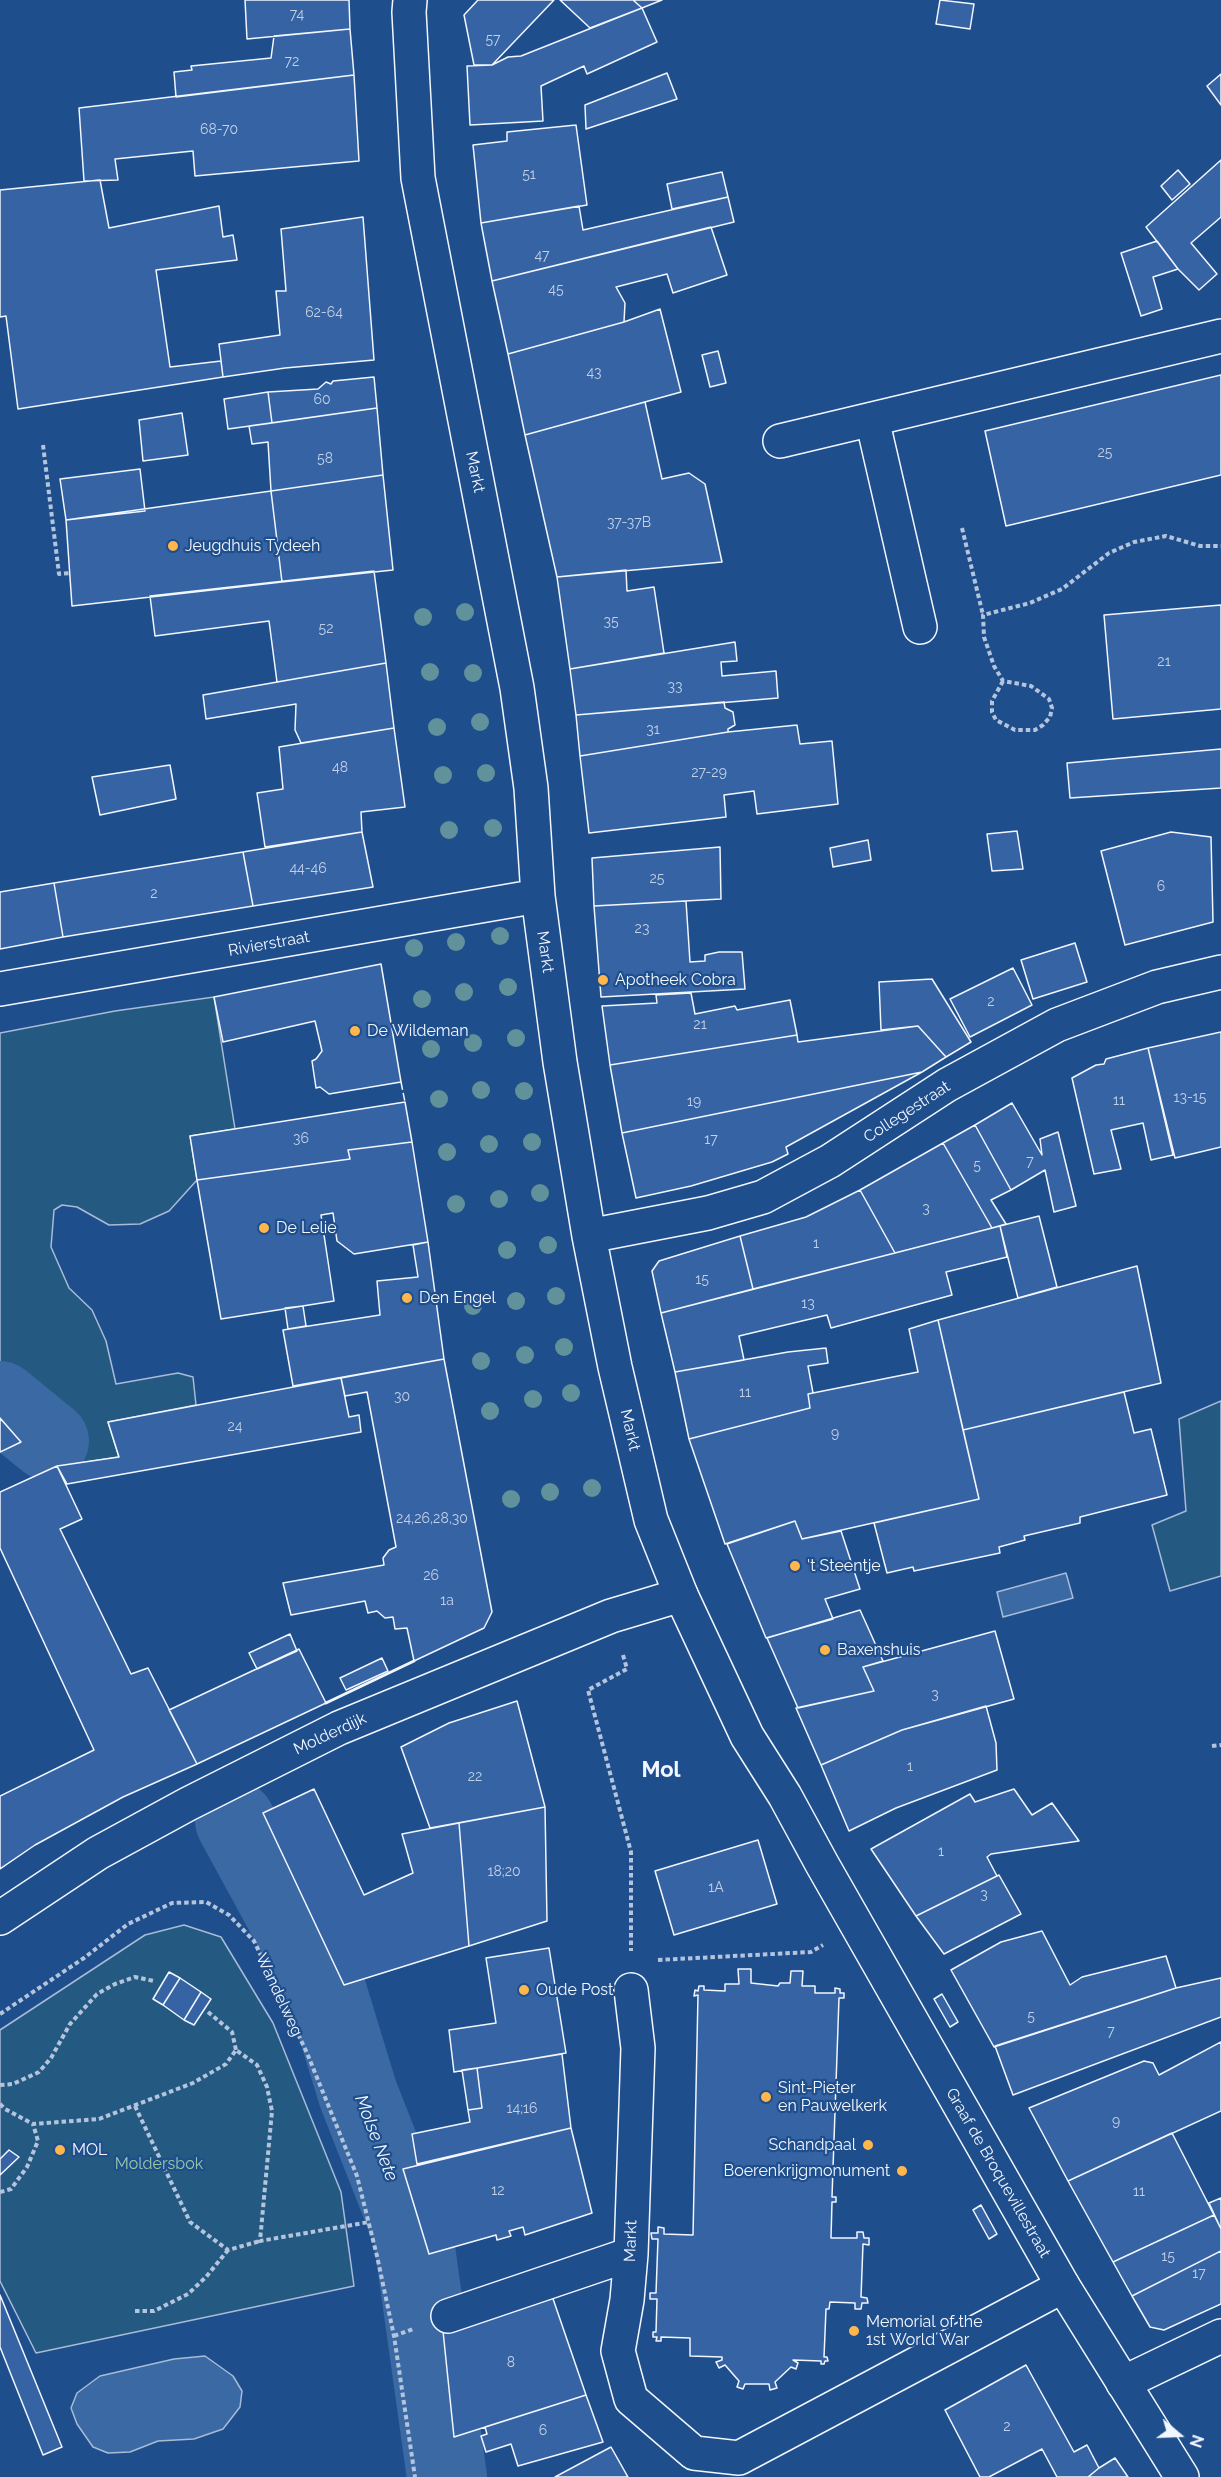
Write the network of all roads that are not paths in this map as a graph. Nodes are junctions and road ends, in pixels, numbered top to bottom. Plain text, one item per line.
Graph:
1 (410, 0) edge
2 (1221, 336) edge
3 (872, 419) junction
4 (780, 441) dead end
5 (920, 627) dead end
6 (538, 896) junction
7 (1221, 972) edge
8 (0, 989) edge
9 (589, 1236) junction
10 (681, 1595) junction
11 (822, 1864) joint
12 (0, 1918) edge
13 (631, 1976) road end
14 (631, 2254) junction
15 (1063, 2286) junction
16 (448, 2316) dead end
17 (1221, 2336) edge
18 (1123, 2383) junction
19 (1182, 2477) edge

1 - 6 street, Markt
2 - 3 street
3 - 4 street
3 - 5 street
6 - 8 street, Rivierstraat
6 - 9 street, Markt
7 - 9 street, Collegestraat
9 - 10 street, Markt
10 - 11 street, Markt
10 - 12 street, Molderdijk
11 - 15 street, Graaf de Broquevillestraat
13 - 14 street, Markt
14 - 15 street, Markt
14 - 16 street
15 - 18 street, Graaf de Broquevillestraat
17 - 18 street
18 - 19 street, Graaf de Broquevillestraat

